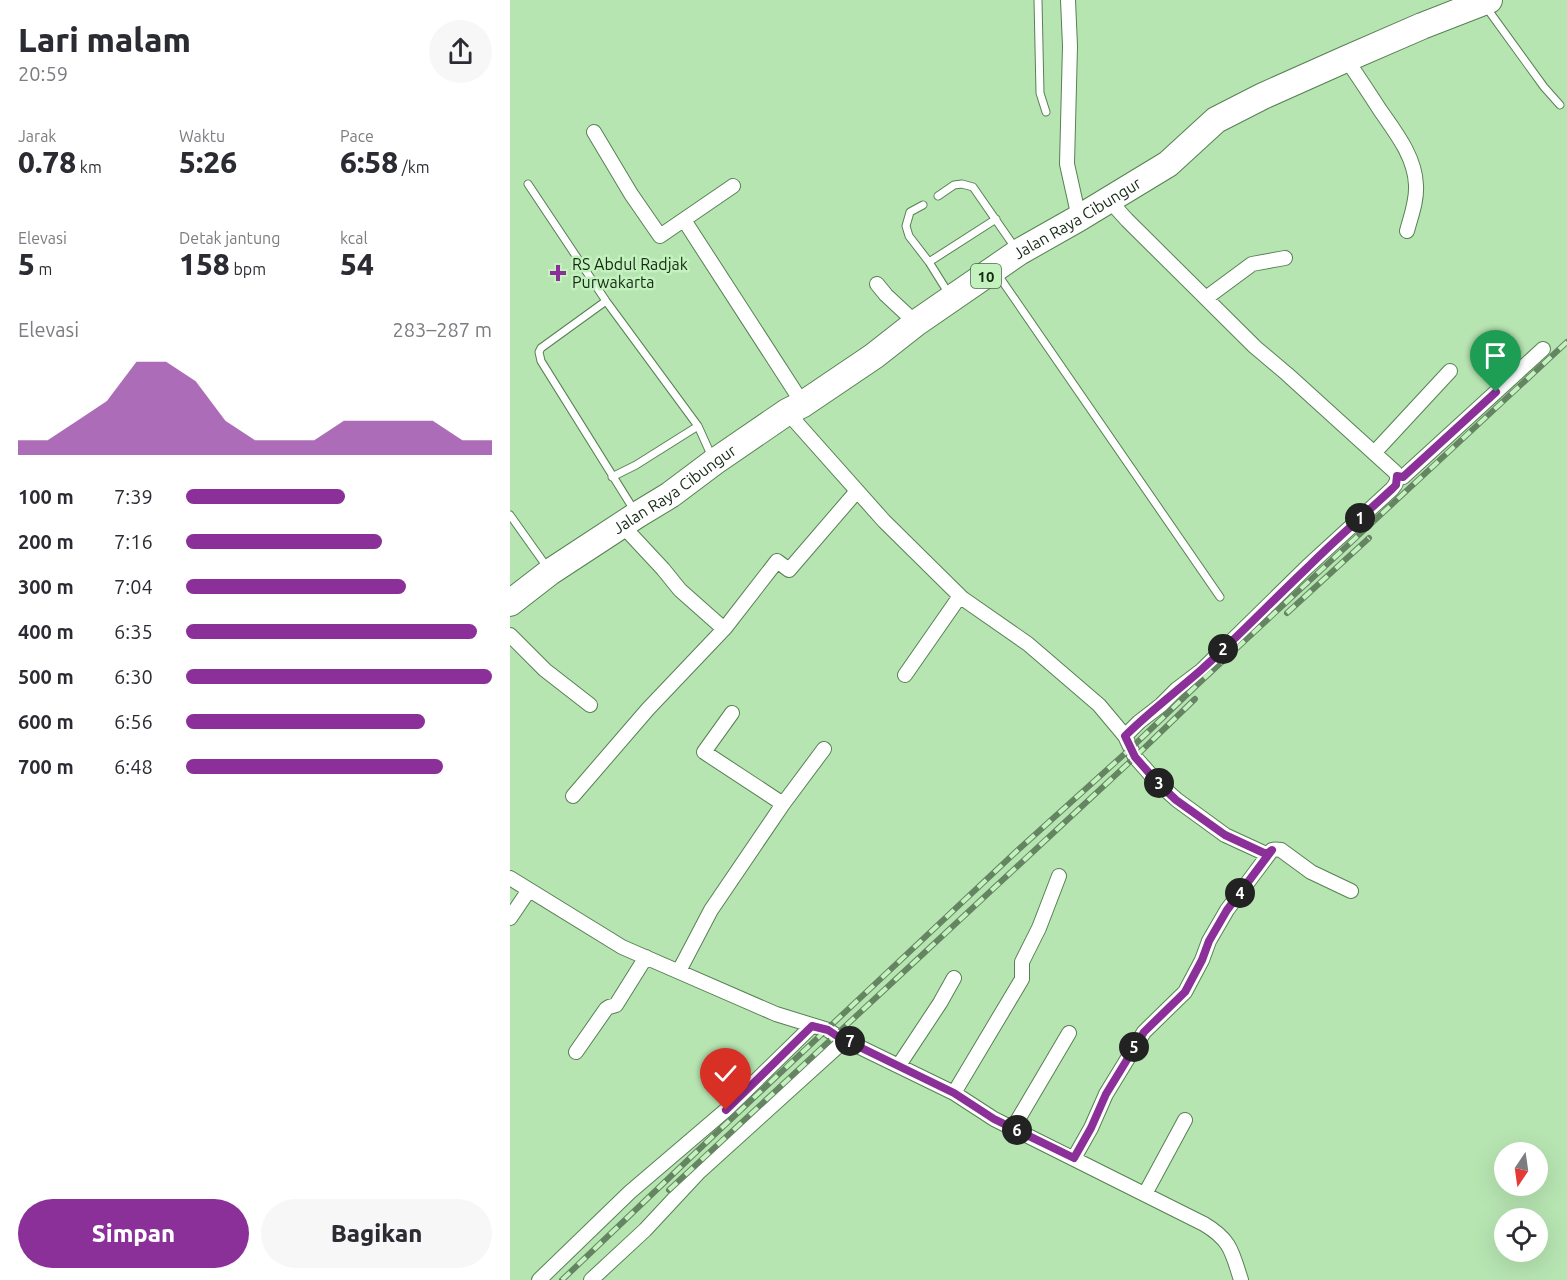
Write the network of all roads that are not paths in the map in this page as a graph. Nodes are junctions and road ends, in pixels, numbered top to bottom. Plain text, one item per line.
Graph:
1 (1038, 0) edge
2 (1068, 0) edge
3 (1486, 1) edge
4 (1346, 59) junction
5 (1560, 105) dead end
6 (1046, 112) dead end
7 (594, 132) dead end
8 (528, 184) dead end
9 (733, 186) dead end
10 (938, 196) dead end
11 (1108, 199) junction
12 (923, 205) dead end
13 (1079, 218) junction
14 (996, 219) junction
15 (684, 220) junction
16 (1407, 231) dead end
17 (1019, 252) junction
18 (1285, 258) dead end
19 (929, 262) junction
20 (995, 270) junction
21 (877, 284) dead end
22 (1206, 298) junction
23 (952, 299) junction
24 (606, 300) junction
25 (916, 323) junction
26 (1543, 349) dead end
27 (1449, 371) dead end
28 (795, 408) junction
29 (698, 426) junction
30 (1374, 453) junction
31 (714, 462) junction
32 (1397, 476) junction
33 (612, 477) junction
34 (857, 491) junction
35 (510, 514) edge
36 (629, 520) junction
37 (550, 572) junction
38 (960, 596) junction
39 (1220, 597) dead end
40 (510, 603) edge
41 (724, 629) junction
42 (510, 635) edge
43 (905, 675) dead end
44 (590, 705) dead end
45 (732, 713) dead end
46 (1125, 736) junction
47 (824, 749) dead end
48 (573, 796) dead end
49 (783, 804) junction
50 (1272, 850) junction
51 (1059, 876) dead end
52 (510, 878) edge
53 (529, 890) junction
54 (1351, 891) dead end
55 (510, 918) edge
56 (646, 957) junction
57 (679, 971) junction
58 (954, 978) dead end
59 (812, 1026) junction
60 (1069, 1033) dead end
61 (846, 1039) junction
62 (576, 1052) dead end
63 (899, 1065) junction
64 (954, 1093) junction
65 (1185, 1120) dead end
66 (1012, 1128) junction
67 (1074, 1158) junction
68 (1145, 1194) junction
69 (539, 1280) edge
70 (591, 1280) edge
71 (1241, 1280) edge

1 - 6 lane
2 - 13 street
3 - 4 highway, Jalan Raya Cibungur / 10
3 - 5 lane
4 - 11 highway, Jalan Raya Cibungur / 10
4 - 16 street
7 - 15 street
8 - 24 lane
9 - 15 street
10 - 14 lane
11 - 13 highway, Jalan Raya Cibungur / 10
11 - 22 street
12 - 19 lane
13 - 17 highway, Jalan Raya Cibungur / 10
14 - 17 lane
14 - 19 lane
15 - 28 street
17 - 20 highway, Jalan Raya Cibungur / 10
18 - 22 street
19 - 23 lane
20 - 23 highway, Jalan Raya Cibungur / 10
20 - 39 lane
21 - 25 street
22 - 30 street
23 - 25 highway, Jalan Raya Cibungur / 10
24 - 29 lane
24 - 33 lane
25 - 28 highway, Jalan Raya Cibungur / 10
26 - 32 street
27 - 30 street
28 - 31 highway, Jalan Raya Cibungur / 10
28 - 34 street
29 - 31 lane
29 - 33 lane
30 - 32 street
31 - 36 highway, Jalan Raya Cibungur / 10
32 - 46 street
33 - 36 lane
34 - 38 street
34 - 41 street
35 - 37 lane
36 - 37 highway, Jalan Raya Cibungur / 10
36 - 41 street
37 - 40 highway, Jalan Raya Cibungur / 10
38 - 43 street
38 - 46 street
41 - 48 street
42 - 44 street
45 - 49 street
46 - 50 street
47 - 49 street
49 - 57 street
50 - 54 street
50 - 67 street
51 - 64 street
52 - 53 street
53 - 55 street
53 - 56 street
56 - 57 street
56 - 62 street
57 - 59 street
58 - 63 street
59 - 61 street
59 - 69 street
60 - 66 street
61 - 63 street
61 - 70 street
63 - 64 street
64 - 66 street
65 - 68 street
66 - 67 street
67 - 68 street
68 - 71 street

